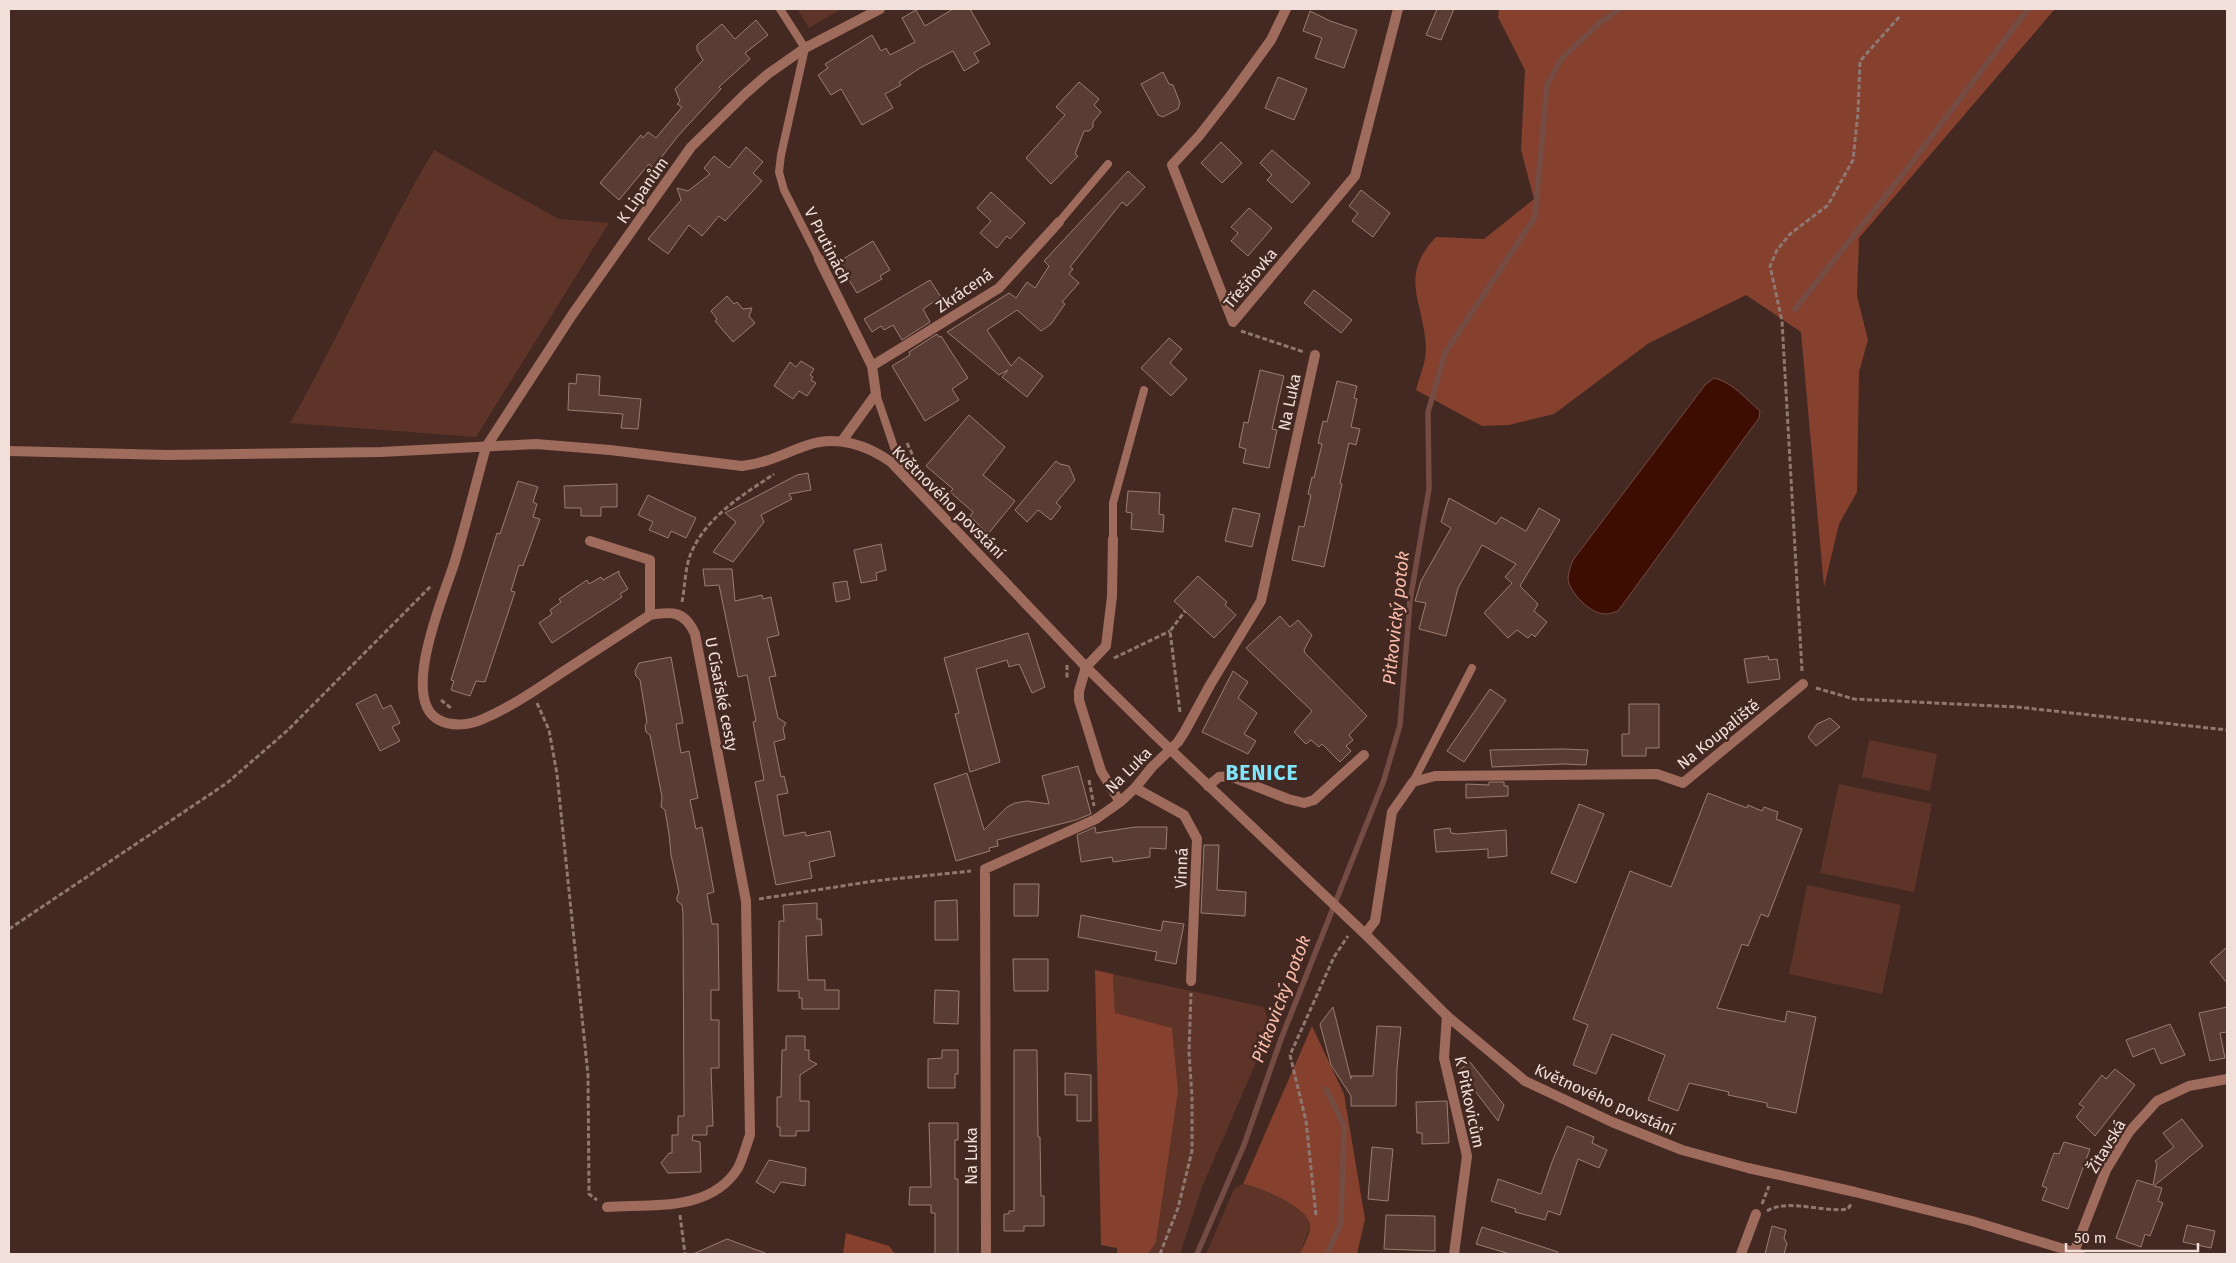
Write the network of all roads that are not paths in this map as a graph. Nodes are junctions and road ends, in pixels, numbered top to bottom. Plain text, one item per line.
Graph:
1 (780, 9) edge
2 (880, 9) edge
3 (1286, 9) edge
4 (1398, 9) edge
5 (806, 48) junction
6 (1108, 164) dead end
7 (1059, 222) joint
8 (819, 259) joint
9 (1314, 355) road end
10 (872, 366) junction
11 (1144, 390) dead end
12 (876, 394) junction
13 (842, 441) junction
14 (486, 447) junction
15 (9, 451) edge
16 (902, 473) junction
17 (1113, 539) joint
18 (590, 541) dead end
19 (650, 615) junction
20 (1086, 667) junction
21 (1472, 668) dead end
22 (1803, 684) road end
23 (1170, 750) junction
24 (1364, 755) dead end
25 (1413, 782) junction
26 (1208, 786) junction
27 (1135, 788) junction
28 (1120, 802) junction
29 (1365, 934) junction
30 (1191, 981) road end
31 (1447, 1016) junction
32 (2227, 1079) edge
33 (607, 1207) road end
34 (1754, 1218) road end
35 (986, 1252) dead end
36 (2077, 1253) edge
37 (1454, 1254) edge
38 (1741, 1254) edge

1 - 5 lane
2 - 5 street, K Lipanům
3 - 4 street, Třešňovka
5 - 8 lane, V Prutinách
5 - 14 street, K Lipanům
6 - 7 lane
7 - 10 street, Zkrácená
8 - 10 street, V Prutinách
9 - 23 street, Na Luka
10 - 12 street, V Prutinách
11 - 17 lane
12 - 13 street
12 - 16 lane
13 - 14 street, Květnového povstání
13 - 16 street, Květnového povstání
14 - 15 street, Květnového povstání
14 - 19 street
16 - 20 street, Květnového povstání
17 - 20 street
18 - 19 street
19 - 33 street, U Císařské cesty
20 - 23 street, Květnového povstání
20 - 28 street
21 - 25 lane
22 - 25 street, Na Koupaliště
23 - 26 street, Květnového povstání
23 - 27 street, Na Luka
24 - 26 street
25 - 29 street
26 - 29 street, Květnového povstání
27 - 28 street, Na Luka
27 - 30 street, Vinná
28 - 35 street, Na Luka
29 - 31 street, Květnového povstání
31 - 36 street, Květnového povstání
31 - 37 street, K Pitkovicům
32 - 36 street, Žitavská
34 - 38 street

